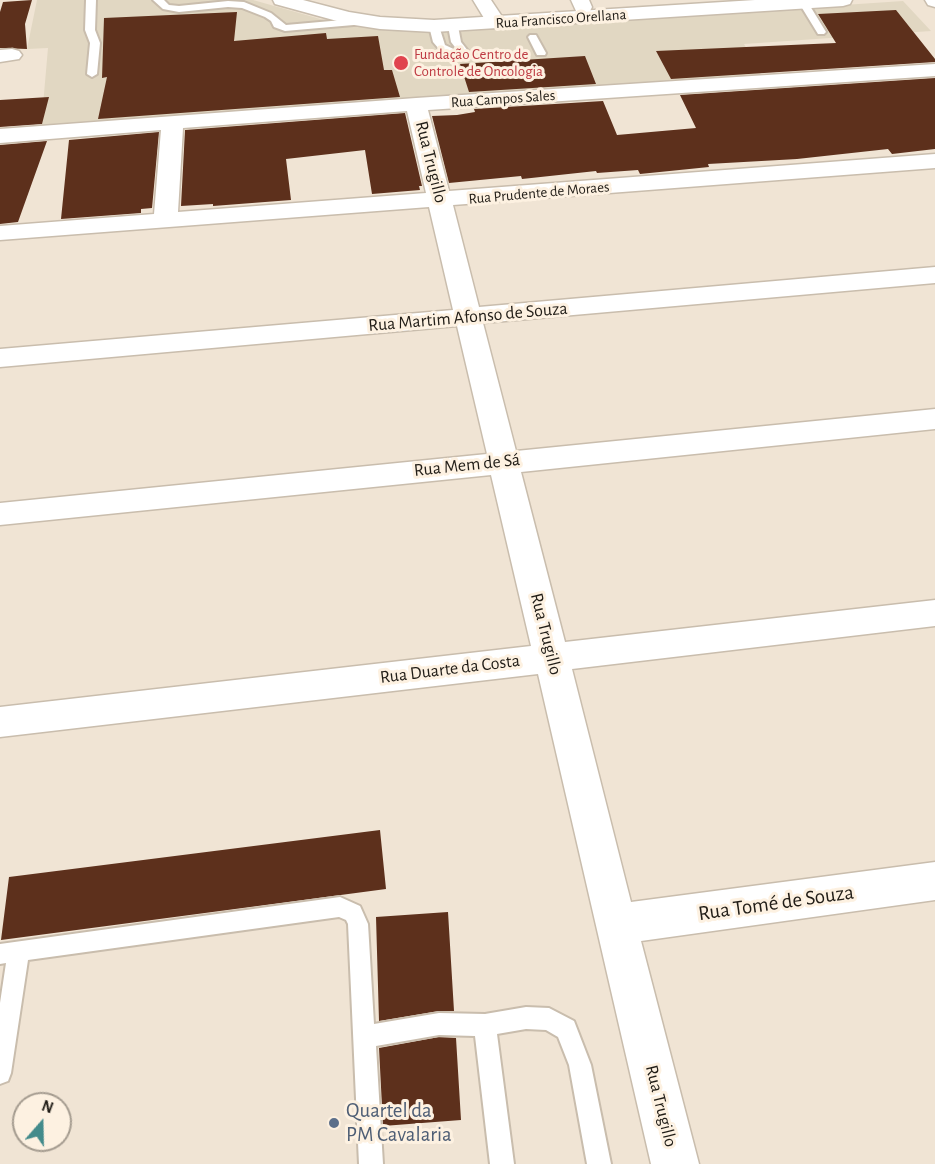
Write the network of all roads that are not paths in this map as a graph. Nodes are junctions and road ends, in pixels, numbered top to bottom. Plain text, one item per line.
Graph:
1 (91, 0) edge
2 (158, 0) edge
3 (282, 0) edge
4 (311, 0) edge
5 (680, 0) edge
6 (843, 0) edge
7 (581, 3) edge
8 (804, 3) junction
9 (491, 13) edge
10 (368, 21) junction
11 (405, 21) junction
12 (821, 32) dead end
13 (533, 37) dead end
14 (541, 52) dead end
15 (935, 70) edge
16 (92, 74) dead end
17 (416, 105) junction
18 (172, 123) junction
19 (0, 136) edge
20 (935, 161) edge
21 (440, 201) junction
22 (166, 220) junction
23 (0, 233) edge
24 (935, 275) edge
25 (468, 317) junction
26 (0, 358) edge
27 (935, 419) edge
28 (504, 461) junction
29 (0, 514) edge
30 (935, 613) edge
31 (551, 657) junction
32 (0, 722) edge
33 (935, 881) edge
34 (617, 924) junction
35 (9, 952) edge
36 (485, 1025) junction
37 (364, 1037) junction
38 (0, 1073) edge
39 (371, 1164) edge
40 (502, 1164) edge
41 (599, 1164) edge
42 (675, 1164) edge

1 - 16 lane
2 - 10 lane
3 - 10 street, Rua Francisco Orellana
4 - 11 street, Rua Francisco Orellana
5 - 7 street, Rua Francisco Orellana
6 - 8 street, Rua Francisco Orellana
7 - 9 street, Rua Francisco Orellana
8 - 9 street, Rua Francisco Orellana
8 - 12 lane
9 - 11 street, Rua Francisco Orellana
9 - 11 street, Rua Francisco Orellana
10 - 11 street, Rua Francisco Orellana
13 - 14 lane
15 - 17 street, Rua Campos Sales
17 - 18 street, Rua Campos Sales
17 - 21 street, Rua Trugillo
18 - 19 street, Rua Campos Sales
18 - 22 street
20 - 21 street, Rua Prudente de Moraes
21 - 22 street, Rua Prudente de Moraes
21 - 25 street, Rua Trugillo
22 - 23 street, Rua Prudente de Moraes
24 - 25 street, Rua Martim Afonso de Souza
25 - 26 street, Rua Martim Afonso de Souza
25 - 28 street, Rua Trugillo
27 - 28 street, Rua Mem de Sá
28 - 29 street, Rua Mem de Sá
28 - 31 street, Rua Trugillo
30 - 31 street, Rua Duarte da Costa
31 - 32 street, Rua Duarte da Costa
31 - 34 street, Rua Trugillo
33 - 34 street, Rua Tomé de Souza
34 - 42 street, Rua Trugillo
35 - 37 lane
35 - 38 lane
36 - 37 lane
36 - 40 lane
36 - 41 lane
37 - 39 lane

